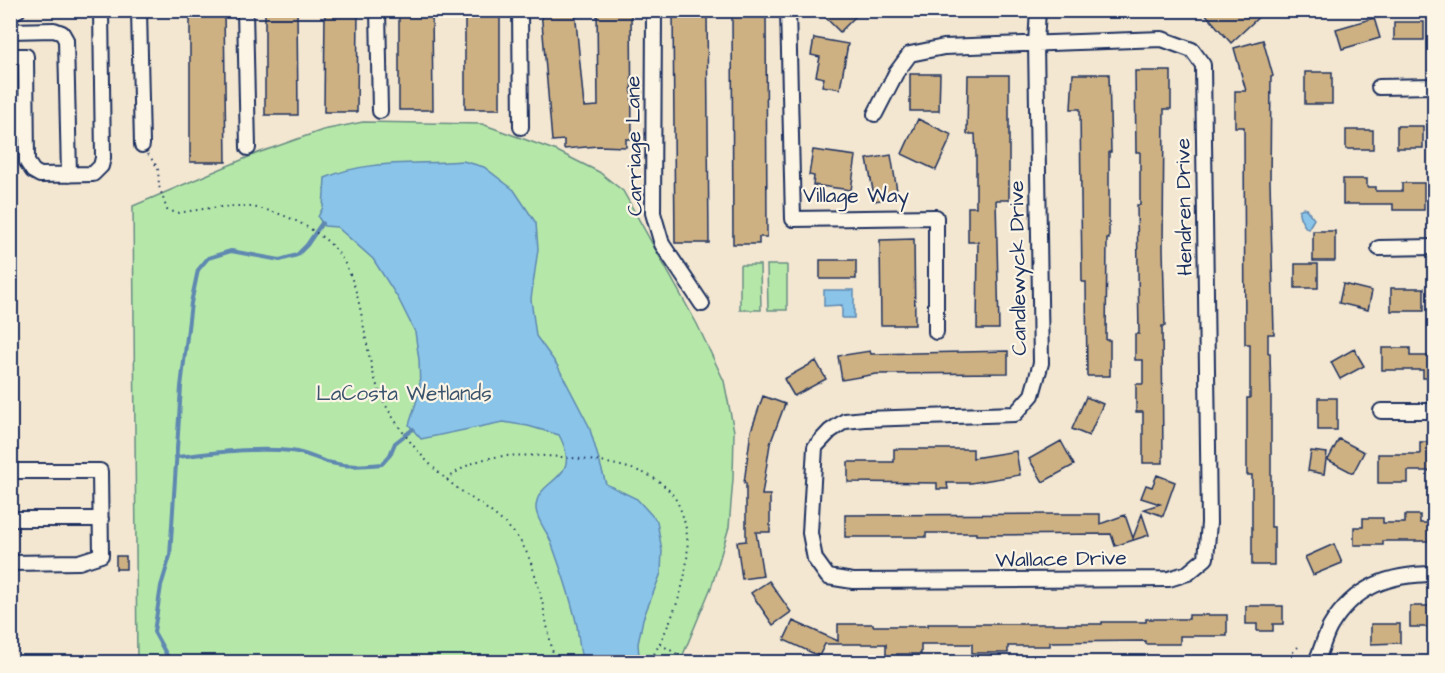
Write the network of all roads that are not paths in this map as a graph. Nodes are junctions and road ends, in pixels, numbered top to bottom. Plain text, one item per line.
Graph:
1 (18, 10) edge
2 (101, 10) edge
3 (139, 10) edge
4 (245, 10) edge
5 (378, 10) edge
6 (520, 10) edge
7 (654, 10) edge
8 (788, 10) edge
9 (1038, 10) edge
10 (10, 13) edge
11 (10, 31) edge
12 (1036, 43) junction
13 (10, 56) edge
14 (1434, 86) edge
15 (1379, 87) dead end
16 (380, 111) dead end
17 (875, 114) dead end
18 (520, 128) dead end
19 (142, 146) road end
20 (248, 148) dead end
21 (69, 175) junction
22 (1379, 248) dead end
23 (1434, 248) edge
24 (702, 304) dead end
25 (936, 332) dead end
26 (1381, 411) dead end
27 (1434, 411) edge
28 (10, 471) edge
29 (10, 519) edge
30 (101, 519) junction
31 (1209, 523) joint
32 (10, 563) edge
33 (1434, 574) edge
34 (875, 582) joint
35 (1316, 663) edge

1 - 10 street
2 - 21 street
3 - 19 street
4 - 20 street
5 - 16 street
6 - 18 street
7 - 24 street, Carriage Lane
8 - 25 street, Village Way
9 - 12 street, Candlewyck Drive
11 - 21 street
12 - 17 street, Hendren Drive
12 - 31 street, Hendren Drive
12 - 34 street, Candlewyck Drive
13 - 21 street
14 - 15 street
22 - 23 street
26 - 27 street
28 - 30 street
29 - 30 street
30 - 32 street
31 - 34 street, Wallace Drive
33 - 35 street

